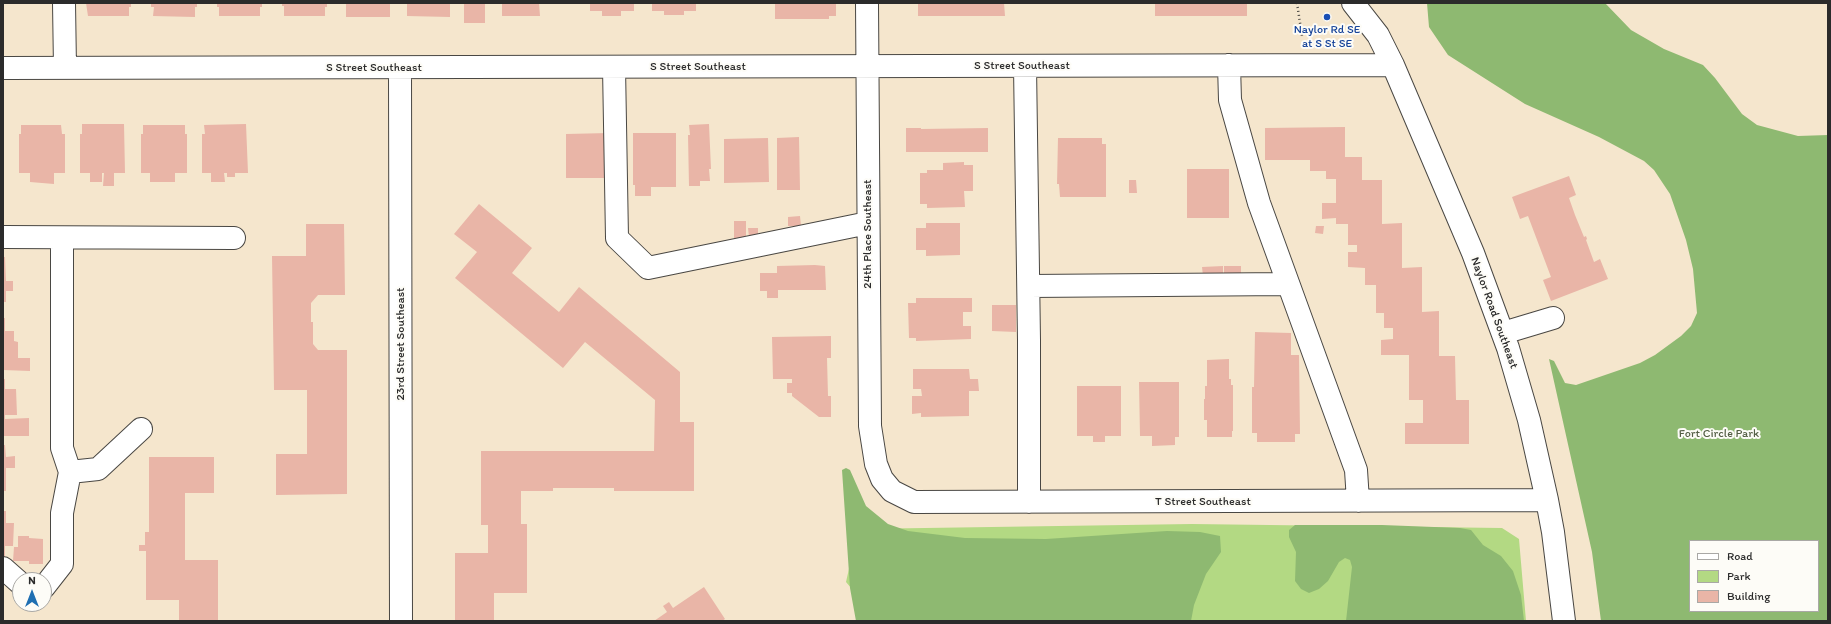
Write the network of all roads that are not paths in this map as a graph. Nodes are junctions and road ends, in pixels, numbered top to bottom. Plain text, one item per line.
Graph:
1 (64, 3) edge
2 (867, 3) edge
3 (1353, 3) edge
4 (1371, 12) edge
5 (1229, 65) junction
6 (1393, 65) junction
7 (867, 66) junction
8 (1025, 66) junction
9 (614, 67) junction
10 (3, 68) edge
11 (64, 68) junction
12 (400, 68) junction
13 (868, 223) junction
14 (3, 237) edge
15 (62, 238) junction
16 (234, 238) dead end
17 (1288, 284) junction
18 (1028, 286) junction
19 (1553, 318) dead end
20 (1503, 333) junction
21 (141, 429) dead end
22 (876, 464) joint
23 (70, 472) junction
24 (1547, 500) junction
25 (1358, 501) junction
26 (1029, 502) junction
27 (3, 568) edge
28 (12, 576) edge
29 (52, 577) edge
30 (401, 621) edge
31 (1564, 621) edge

1 - 11 street
2 - 7 street, 24th Place Southeast
3 - 4 street, Naylor Road Southeast
4 - 6 street, Naylor Road Southeast
5 - 6 street, S Street Southeast
5 - 8 street, S Street Southeast
5 - 17 street
6 - 20 street, Naylor Road Southeast
7 - 8 street, S Street Southeast
7 - 9 street, S Street Southeast
7 - 13 street, 24th Place Southeast
8 - 18 street
9 - 12 street, S Street Southeast
9 - 13 street
10 - 11 street, S Street Southeast
11 - 12 street, S Street Southeast
12 - 30 street, 23rd Street Southeast
13 - 22 street, 24th Place Southeast
14 - 15 street
15 - 16 street
15 - 23 street
17 - 18 street
17 - 25 street
18 - 26 street
19 - 20 street
20 - 24 street, Naylor Road Southeast
21 - 23 street
22 - 26 street, T Street Southeast
23 - 29 street
24 - 25 street, T Street Southeast
24 - 31 street, Naylor Road Southeast
25 - 26 street, T Street Southeast
27 - 28 street

